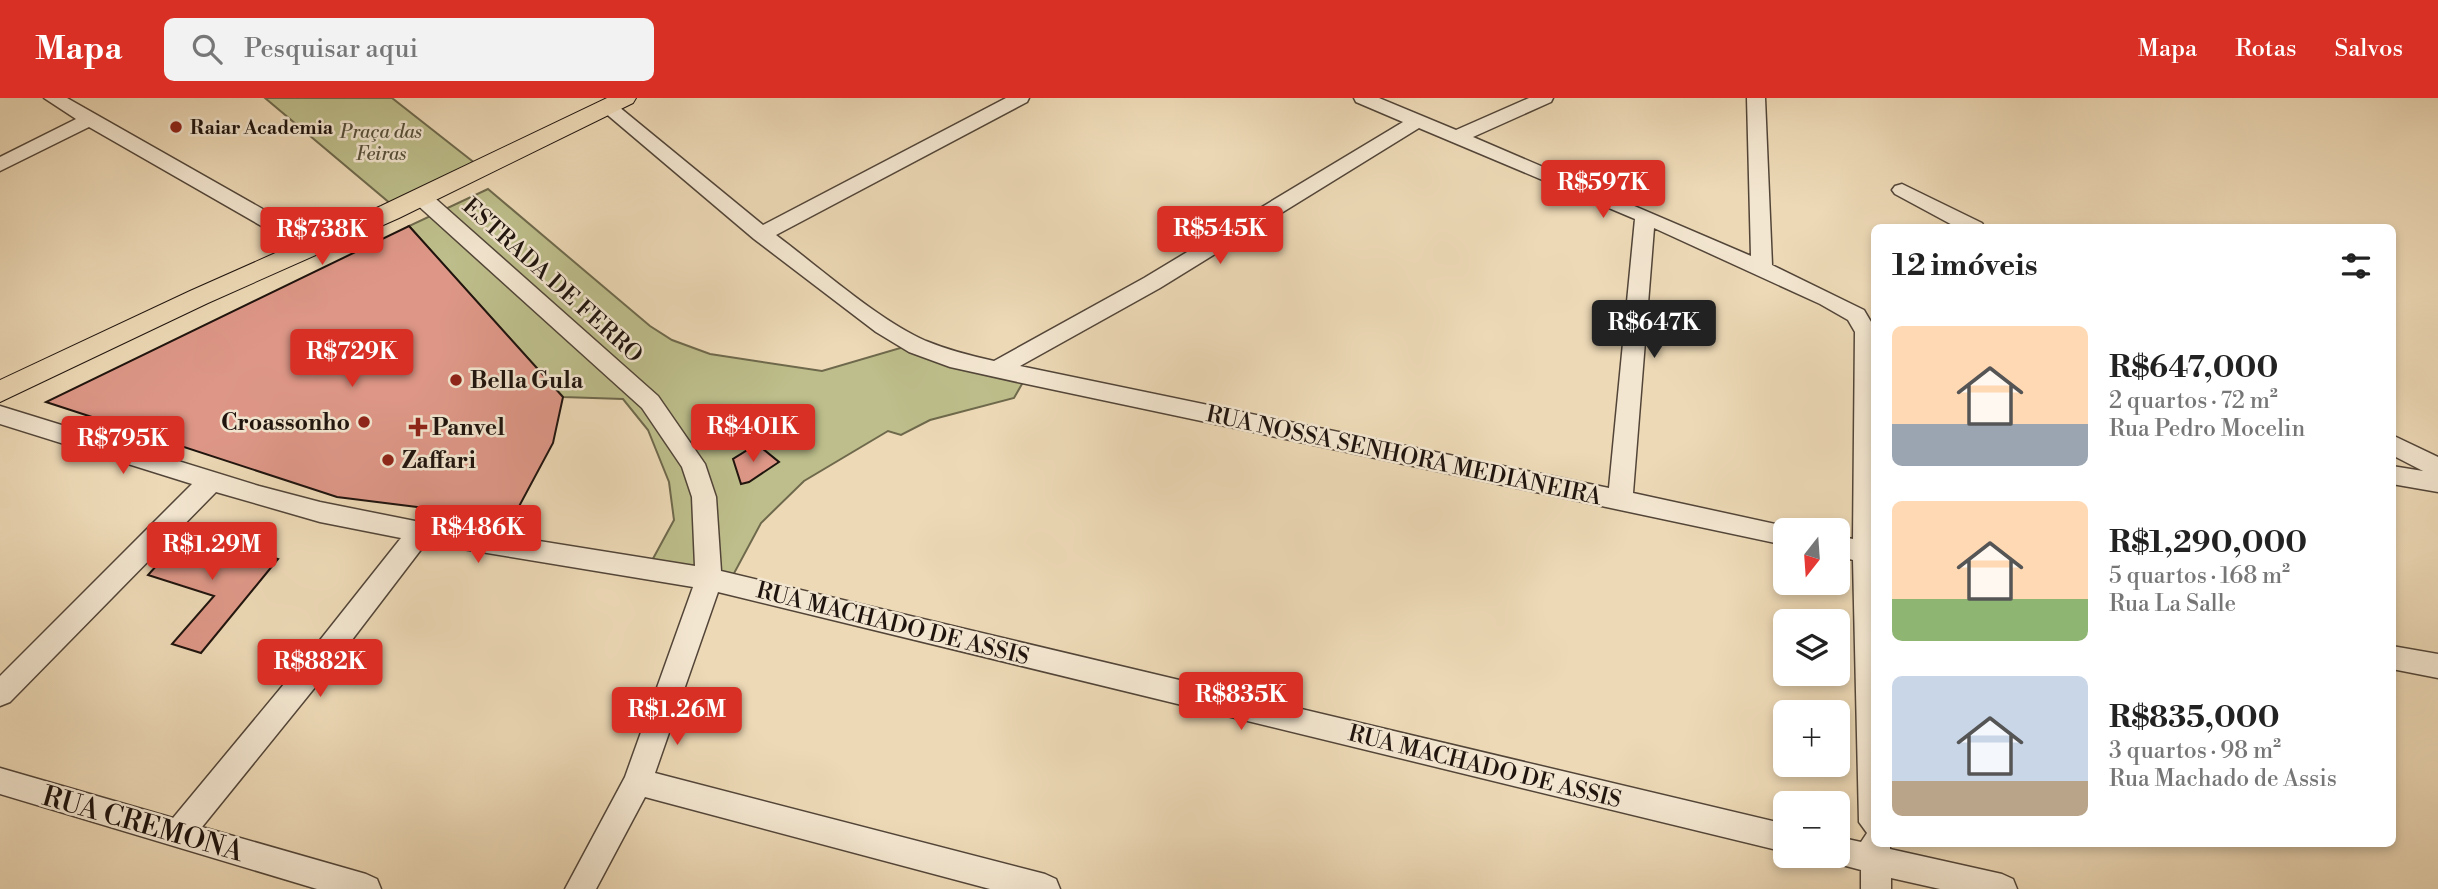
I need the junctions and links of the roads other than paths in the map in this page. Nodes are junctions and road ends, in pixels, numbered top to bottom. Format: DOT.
graph roads {
  1 [pos="53,98"];
  2 [pos="1020,98"];
  3 [pos="1363,98"];
  4 [pos="1418,98"];
  5 [pos="1544,98"];
  6 [pos="1756,98"];
  7 [pos="615,102"];
  8 [pos="1398,111"];
  9 [pos="90,119"];
  10 [pos="1418,121"];
  11 [pos="1457,137"];
  12 [pos="0,165"];
  13 [pos="1902,190"];
  14 [pos="421,197"];
  15 [pos="1646,216"];
  16 [pos="1967,224"];
  17 [pos="761,234"];
  18 [pos="312,246"];
  19 [pos="1762,270"];
  20 [pos="997,369"];
  21 [pos="0,393"];
  22 [pos="0,415"];
  23 [pos="2396,445"];
  24 [pos="2438,468"];
  25 [pos="2396,476"];
  26 [pos="212,480"];
  27 [pos="2438,483"];
  28 [pos="1620,500"];
  29 [pos="420,532"];
  30 [pos="1773,532"];
  31 [pos="1850,549"];
  32 [pos="1870,553"];
  33 [pos="709,579"];
  34 [pos="1871,620"];
  35 [pos="2396,658"];
  36 [pos="2438,666"];
  37 [pos="0,694"];
  38 [pos="0,781"];
  39 [pos="638,782"];
  40 [pos="178,834"];
  41 [pos="1773,835"];
  42 [pos="1850,855"];
  43 [pos="1875,864"];
  44 [pos="366,889"];
  45 [pos="580,889"];
  46 [pos="1045,889"];
  47 [pos="2002,889"];
  1 -- 9 [label="street"];
  2 -- 17 [label="street"];
  3 -- 8 [label="street"];
  4 -- 8 [label="street"];
  5 -- 11 [label="street"];
  6 -- 19 [label="street"];
  7 -- 14 [label="main road"];
  7 -- 17 [label="street, RUA NOSSA SENHORA MEDIANEIRA"];
  8 -- 10 [label="street"];
  9 -- 12 [label="street"];
  9 -- 18 [label="street"];
  10 -- 11 [label="street"];
  10 -- 20 [label="street"];
  11 -- 15 [label="street"];
  13 -- 16 [label="street"];
  14 -- 18 [label="main road"];
  14 -- 33 [label="street, ESTRADA DE FERRO"];
  15 -- 19 [label="street"];
  15 -- 28 [label="street"];
  17 -- 20 [label="street, RUA NOSSA SENHORA MEDIANEIRA"];
  18 -- 21 [label="main road"];
  19 -- 32 [label="street"];
  20 -- 28 [label="street, RUA NOSSA SENHORA MEDIANEIRA"];
  22 -- 26 [label="street, RUA MACHADO DE ASSIS"];
  23 -- 24 [label="street"];
  25 -- 27 [label="street"];
  26 -- 29 [label="street, RUA MACHADO DE ASSIS"];
  26 -- 37 [label="street"];
  28 -- 30 [label="street, RUA NOSSA SENHORA MEDIANEIRA"];
  29 -- 33 [label="street, RUA MACHADO DE ASSIS"];
  29 -- 40 [label="street"];
  31 -- 32 [label="street"];
  32 -- 34 [label="street"];
  33 -- 39 [label="street"];
  33 -- 41 [label="street, RUA MACHADO DE ASSIS"];
  35 -- 36 [label="street"];
  38 -- 40 [label="street, RUA CREMONA"];
  39 -- 45 [label="street"];
  39 -- 46 [label="street"];
  40 -- 44 [label="street, RUA CREMONA"];
  42 -- 43 [label="street"];
  43 -- 47 [label="street"];
}
